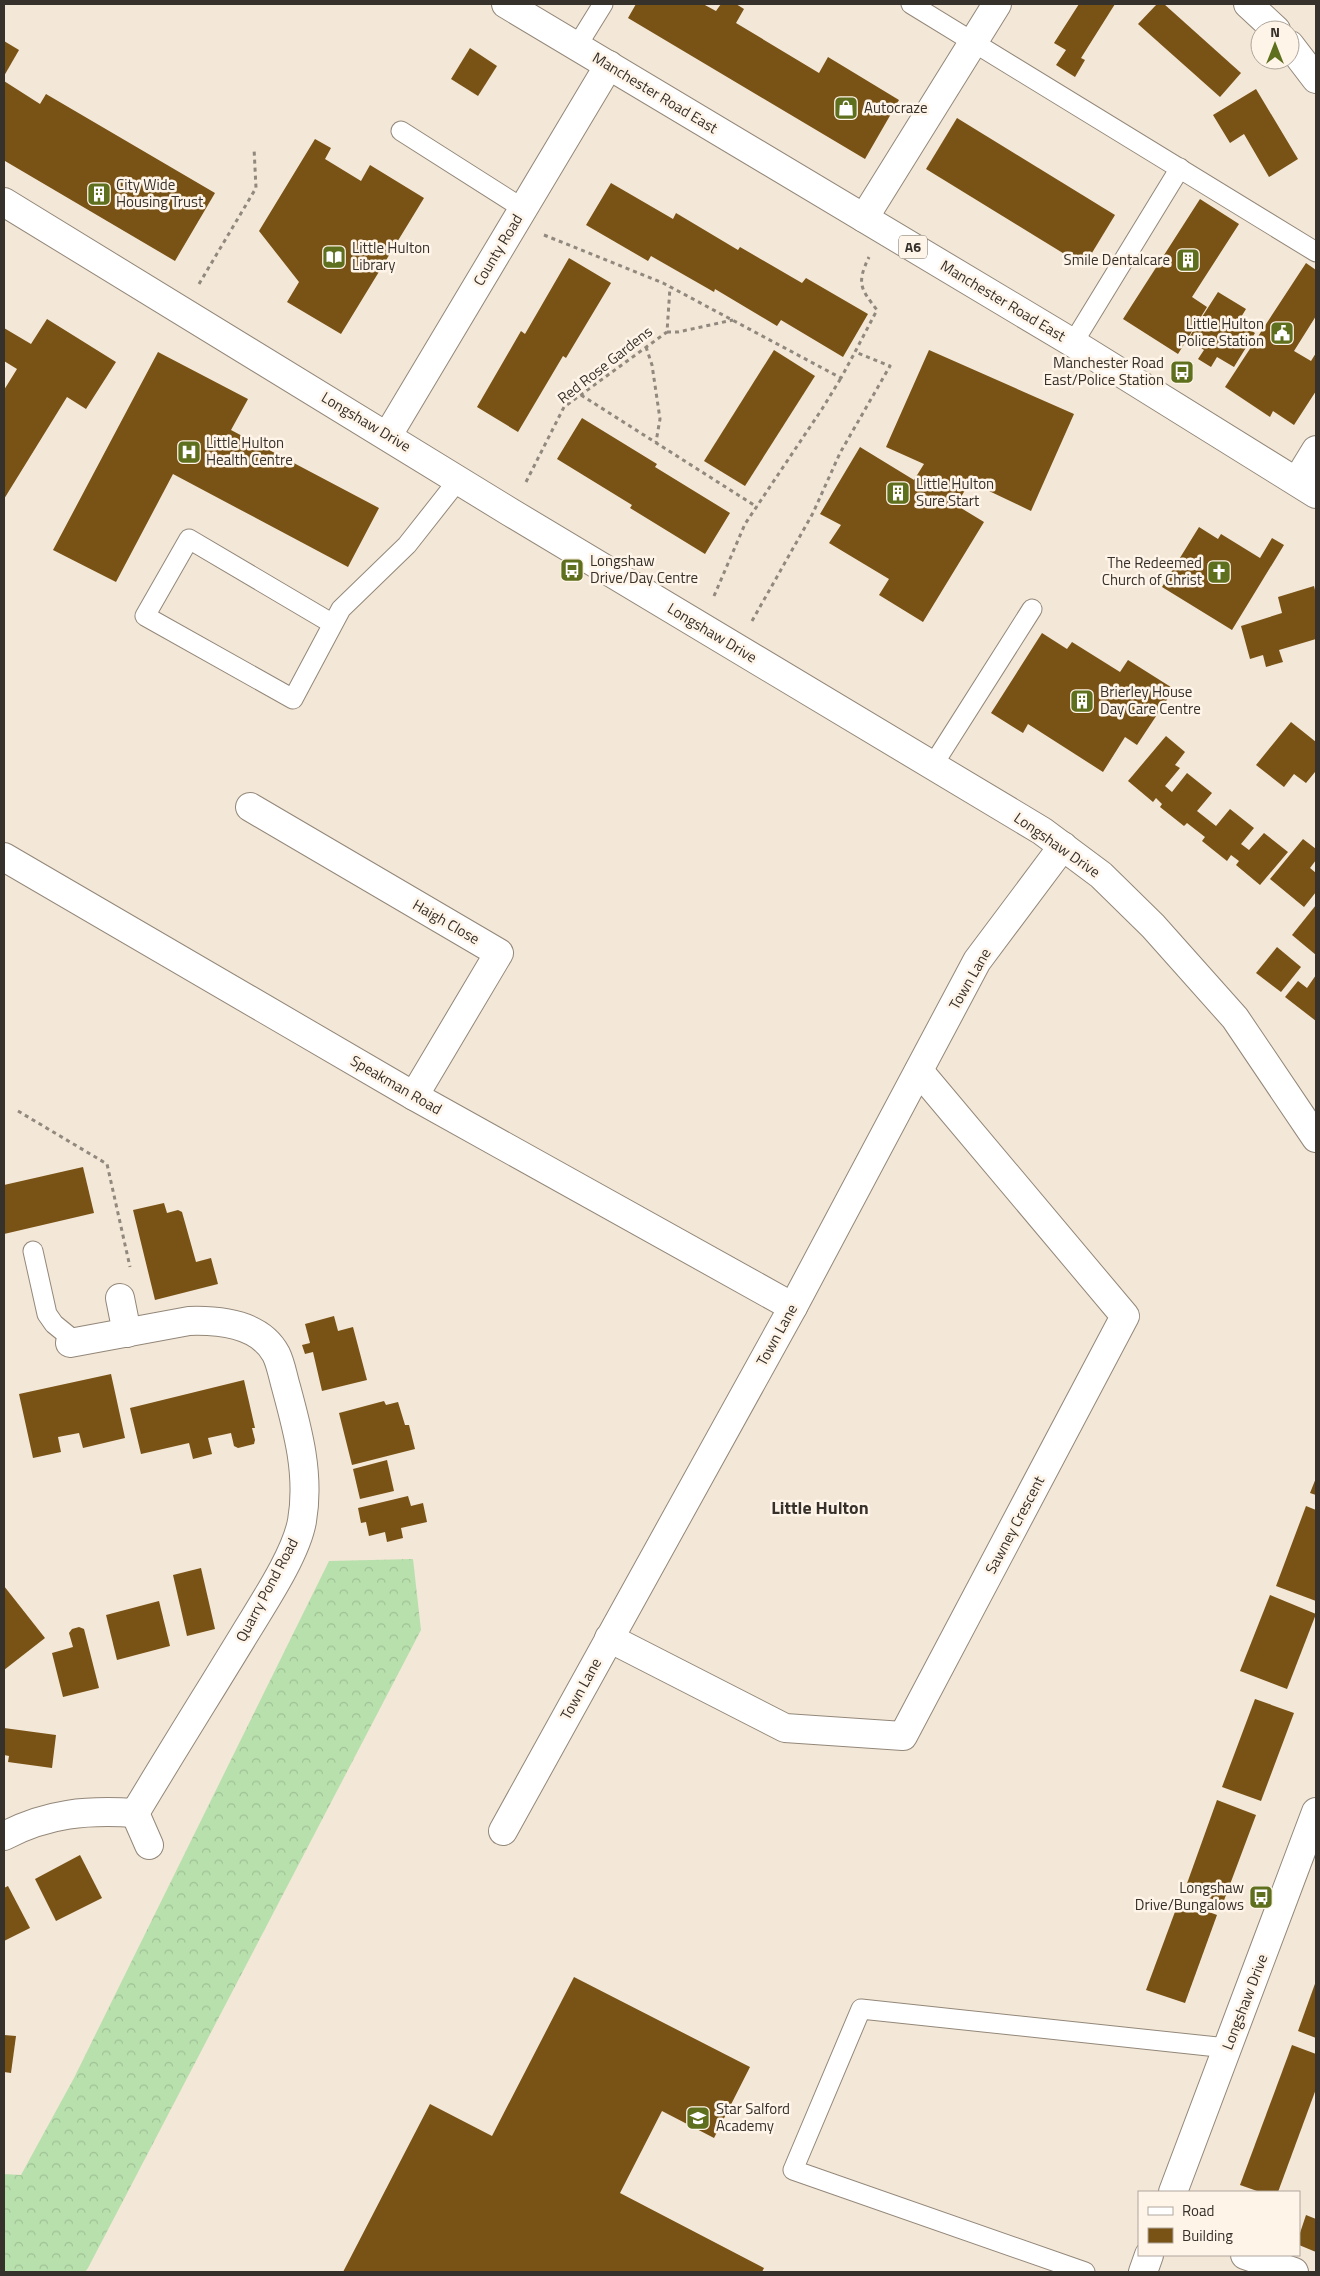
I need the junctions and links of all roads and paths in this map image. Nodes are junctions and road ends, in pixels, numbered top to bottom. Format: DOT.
graph roads {
  1 [pos="506,4"];
  2 [pos="603,4"];
  3 [pos="911,4"];
  4 [pos="997,4"];
  5 [pos="1248,4"];
  6 [pos="1265,20"];
  7 [pos="974,41"];
  8 [pos="577,46"];
  9 [pos="1300,58"];
  10 [pos="609,65"];
  11 [pos="1316,80"];
  12 [pos="401,132"];
  13 [pos="254,148"];
  14 [pos="1180,168"];
  15 [pos="4,202"];
  16 [pos="518,216"];
  17 [pos="873,223"];
  18 [pos="1316,252"];
  19 [pos="670,287"];
  20 [pos="183,311"];
  21 [pos="733,320"];
  22 [pos="667,332"];
  23 [pos="1073,343"];
  24 [pos="646,348"];
  25 [pos="854,352"];
  26 [pos="840,378"];
  27 [pos="581,395"];
  28 [pos="388,435"];
  29 [pos="656,442"];
  30 [pos="1316,450"];
  31 [pos="459,479"];
  32 [pos="1306,488"];
  33 [pos="757,507"];
  34 [pos="510,512"];
  35 [pos="1032,609"];
  36 [pos="337,616"];
  37 [pos="701,626"];
  38 [pos="736,647"];
  39 [pos="933,764"];
  40 [pos="250,807"];
  41 [pos="1063,846"];
  42 [pos="4,857"];
  43 [pos="919,1071"];
  44 [pos="414,1096"];
  45 [pos="18,1111"];
  46 [pos="1316,1138"];
  47 [pos="34,1251"];
  48 [pos="120,1298"];
  49 [pos="793,1307"];
  50 [pos="127,1332"];
  51 [pos="73,1342"];
  52 [pos="608,1638"];
  53 [pos="1316,1812"];
  54 [pos="135,1813"];
  55 [pos="503,1831"];
  56 [pos="4,1836"];
  57 [pos="148,1845"];
  58 [pos="1227,2048"];
  59 [pos="1173,2191"];
  60 [pos="1150,2256"];
  61 [pos="1248,2256"];
  62 [pos="1084,2272"];
  63 [pos="1143,2272"];
  64 [pos="1294,2272"];
  1 -- 8 [label="street, Manchester Road East / A6"];
  2 -- 8 [label="lane"];
  3 -- 7 [label="lane"];
  4 -- 7 [label="street"];
  5 -- 6 [label="street"];
  7 -- 14 [label="lane"];
  7 -- 17 [label="street"];
  8 -- 10 [label="street, Manchester Road East / A6"];
  9 -- 11 [label="street"];
  10 -- 16 [label="street, County Road"];
  10 -- 17 [label="street, Manchester Road East / A6"];
  12 -- 16 [label="lane"];
  13 -- 20 [label="path"];
  14 -- 18 [label="lane"];
  14 -- 23 [label="lane"];
  15 -- 20 [label="street, Longshaw Drive"];
  16 -- 19 [label="path"];
  16 -- 28 [label="street, County Road"];
  17 -- 23 [label="street, Manchester Road East / A6"];
  17 -- 25 [label="path"];
  19 -- 21 [label="path"];
  19 -- 22 [label="path, Red Rose Gardens"];
  20 -- 28 [label="street, Longshaw Drive"];
  21 -- 22 [label="path"];
  21 -- 26 [label="path"];
  22 -- 24 [label="path, Red Rose Gardens"];
  23 -- 32 [label="street, Manchester Road East / A6"];
  24 -- 27 [label="path, Red Rose Gardens"];
  24 -- 29 [label="path"];
  25 -- 26 [label="path"];
  25 -- 38 [label="path"];
  26 -- 33 [label="path"];
  27 -- 29 [label="path"];
  27 -- 34 [label="path, Red Rose Gardens"];
  28 -- 31 [label="street, Longshaw Drive"];
  29 -- 33 [label="path"];
  30 -- 32 [label="street"];
  31 -- 34 [label="street, Longshaw Drive"];
  31 -- 36 [label="lane"];
  33 -- 37 [label="path"];
  34 -- 37 [label="street, Longshaw Drive"];
  35 -- 39 [label="lane"];
  36 -- 36 [label="lane"];
  37 -- 38 [label="street, Longshaw Drive"];
  38 -- 39 [label="street, Longshaw Drive"];
  39 -- 41 [label="street, Longshaw Drive"];
  40 -- 44 [label="street, Haigh Close"];
  41 -- 43 [label="street, Town Lane"];
  41 -- 46 [label="street, Longshaw Drive"];
  42 -- 44 [label="street, Speakman Road"];
  43 -- 49 [label="street, Town Lane"];
  43 -- 52 [label="street, Sawney Crescent"];
  44 -- 49 [label="street, Speakman Road"];
  45 -- 48 [label="path"];
  47 -- 51 [label="lane"];
  48 -- 50 [label="street"];
  49 -- 52 [label="street, Town Lane"];
  50 -- 51 [label="street, Quarry Pond Road"];
  50 -- 54 [label="street, Quarry Pond Road"];
  52 -- 55 [label="street, Town Lane"];
  53 -- 58 [label="street, Longshaw Drive"];
  54 -- 56 [label="street"];
  54 -- 57 [label="street"];
  58 -- 59 [label="street, Longshaw Drive"];
  58 -- 62 [label="lane"];
  60 -- 63 [label="street"];
  61 -- 64 [label="street"];
}
